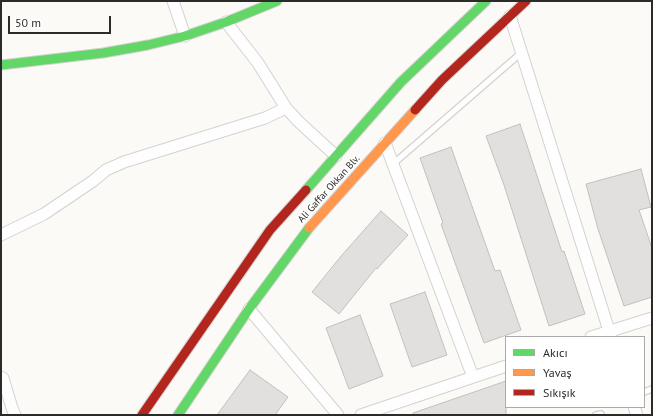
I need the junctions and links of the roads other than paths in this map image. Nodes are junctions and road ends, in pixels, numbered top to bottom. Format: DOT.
graph roads {
  1 [pos="173,1"];
  2 [pos="277,1"];
  3 [pos="486,1"];
  4 [pos="526,1"];
  5 [pos="510,16"];
  6 [pos="226,22"];
  7 [pos="185,36"];
  8 [pos="522,53"];
  9 [pos="1,65"];
  10 [pos="286,108"];
  11 [pos="385,143"];
  12 [pos="336,156"];
  13 [pos="393,164"];
  14 [pos="1,235"];
  15 [pos="249,309"];
  16 [pos="652,318"];
  17 [pos="610,334"];
  18 [pos="597,336"];
  19 [pos="505,366"];
  20 [pos="1,377"];
  21 [pos="473,377"];
  22 [pos="15,415"];
  23 [pos="142,415"];
  24 [pos="178,415"];
  25 [pos="338,415"];
  26 [pos="361,415"];
  1 -- 7 [label="street"];
  2 -- 6 [label="main road"];
  3 -- 12 [label="main road, Ali Gaffar Okkan Blv."];
  4 -- 5 [label="main road, Ali Gaffar Okkan Blv."];
  5 -- 8 [label="street"];
  5 -- 11 [label="main road, Ali Gaffar Okkan Blv."];
  6 -- 7 [label="main road"];
  6 -- 10 [label="street"];
  7 -- 9 [label="main road"];
  8 -- 13 [label="lane"];
  8 -- 17 [label="street"];
  10 -- 12 [label="street"];
  10 -- 14 [label="street"];
  11 -- 13 [label="street"];
  11 -- 15 [label="main road, Ali Gaffar Okkan Blv."];
  12 -- 23 [label="main road, Ali Gaffar Okkan Blv."];
  13 -- 21 [label="street"];
  15 -- 24 [label="main road, Ali Gaffar Okkan Blv."];
  15 -- 25 [label="street"];
  16 -- 17 [label="street"];
  17 -- 18 [label="street"];
  19 -- 21 [label="street"];
  20 -- 22 [label="street"];
  21 -- 26 [label="street"];
}
